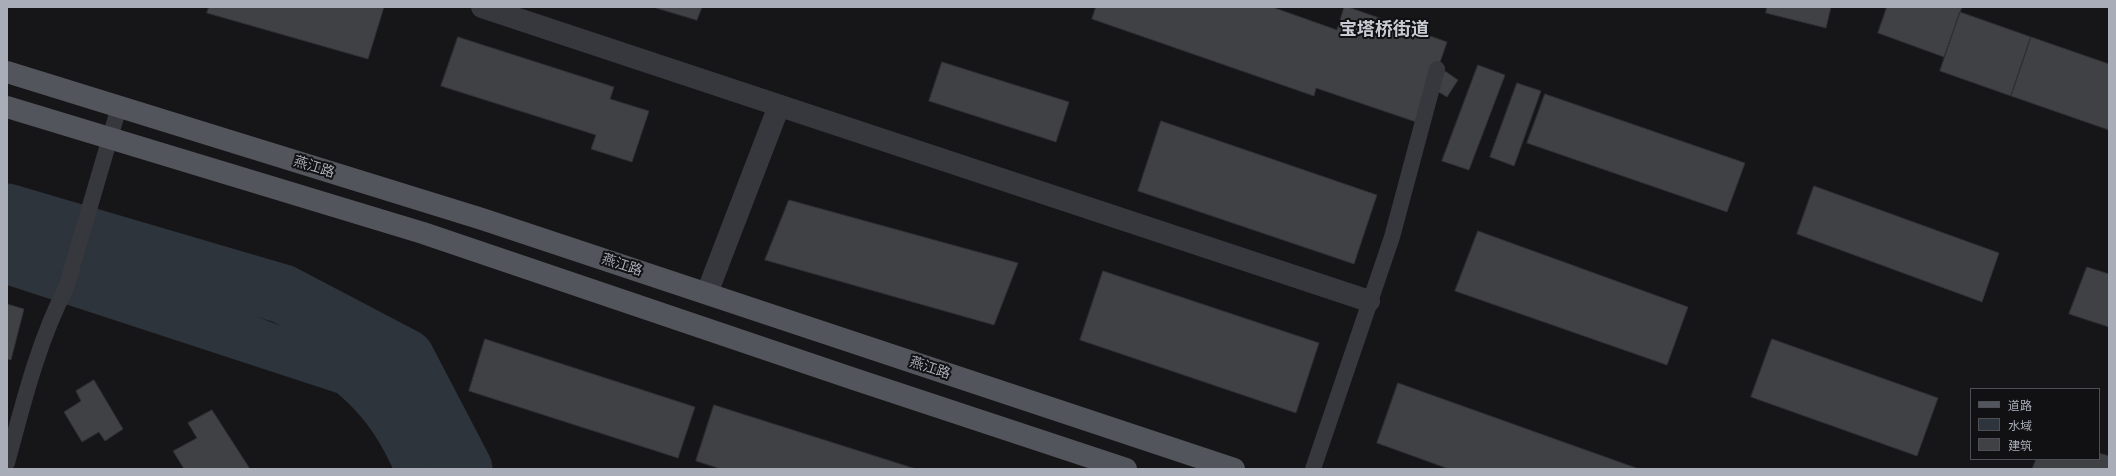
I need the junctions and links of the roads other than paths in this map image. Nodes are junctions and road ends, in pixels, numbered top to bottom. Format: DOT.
graph roads {
  1 [pos="482,7"];
  2 [pos="1437,69"];
  3 [pos="7,72"];
  4 [pos="119,106"];
  5 [pos="779,106"];
  6 [pos="7,107"];
  7 [pos="109,139"];
  8 [pos="707,293"];
  9 [pos="1369,301"];
  10 [pos="7,463"];
  11 [pos="1126,469"];
  12 [pos="1234,469"];
  13 [pos="1313,469"];
  1 -- 5 [label="street"];
  2 -- 9 [label="lane"];
  3 -- 4 [label="main road, 燕江路"];
  4 -- 7 [label="lane"];
  4 -- 8 [label="main road, 燕江路"];
  5 -- 8 [label="street"];
  5 -- 9 [label="street"];
  6 -- 7 [label="main road"];
  7 -- 10 [label="lane"];
  7 -- 11 [label="main road"];
  8 -- 12 [label="main road, 燕江路"];
  9 -- 13 [label="lane"];
}
